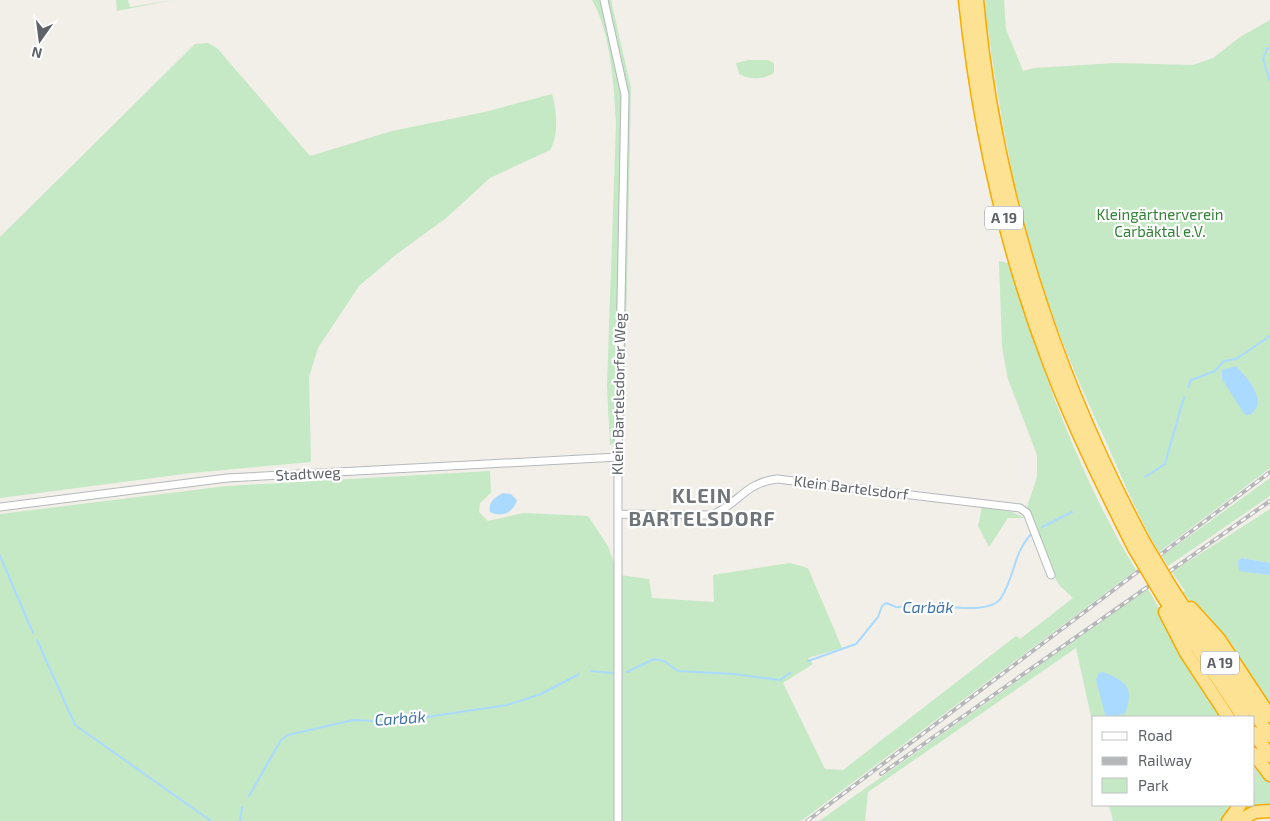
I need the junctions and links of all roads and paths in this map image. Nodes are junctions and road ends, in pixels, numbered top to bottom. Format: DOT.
graph roads {
  1 [pos="604,0"];
  2 [pos="965,0"];
  3 [pos="977,0"];
  4 [pos="618,457"];
  5 [pos="0,507"];
  6 [pos="618,514"];
  7 [pos="1139,545"];
  8 [pos="1051,575"];
  9 [pos="1167,592"];
  10 [pos="1227,716"];
  11 [pos="1242,716"];
  12 [pos="1270,716"];
  13 [pos="1255,734"];
  14 [pos="1270,736"];
  15 [pos="1255,755"];
  16 [pos="1270,756"];
  17 [pos="1270,775"];
  18 [pos="1239,806"];
  19 [pos="1270,810"];
  20 [pos="618,821"];
  21 [pos="1228,821"];
  22 [pos="1238,821"];
  1 -- 4 [label="street, Klein Bartelsdorfer Weg"];
  2 -- 7 [label="highway, A 19"];
  3 -- 7 [label="highway, A 19"];
  4 -- 5 [label="street, Stadtweg"];
  4 -- 6 [label="street, Klein Bartelsdorfer Weg"];
  6 -- 8 [label="street, Klein Bartelsdorf"];
  6 -- 20 [label="street, Klein Bartelsdorfer Weg"];
  7 -- 9 [label="highway, A 19, bridge"];
  9 -- 10 [label="highway"];
  9 -- 11 [label="highway, A 19"];
  9 -- 12 [label="highway"];
  9 -- 14 [label="highway, A 19"];
  13 -- 16 [label="highway"];
  15 -- 17 [label="highway"];
  18 -- 21 [label="highway"];
  19 -- 22 [label="highway"];
}
